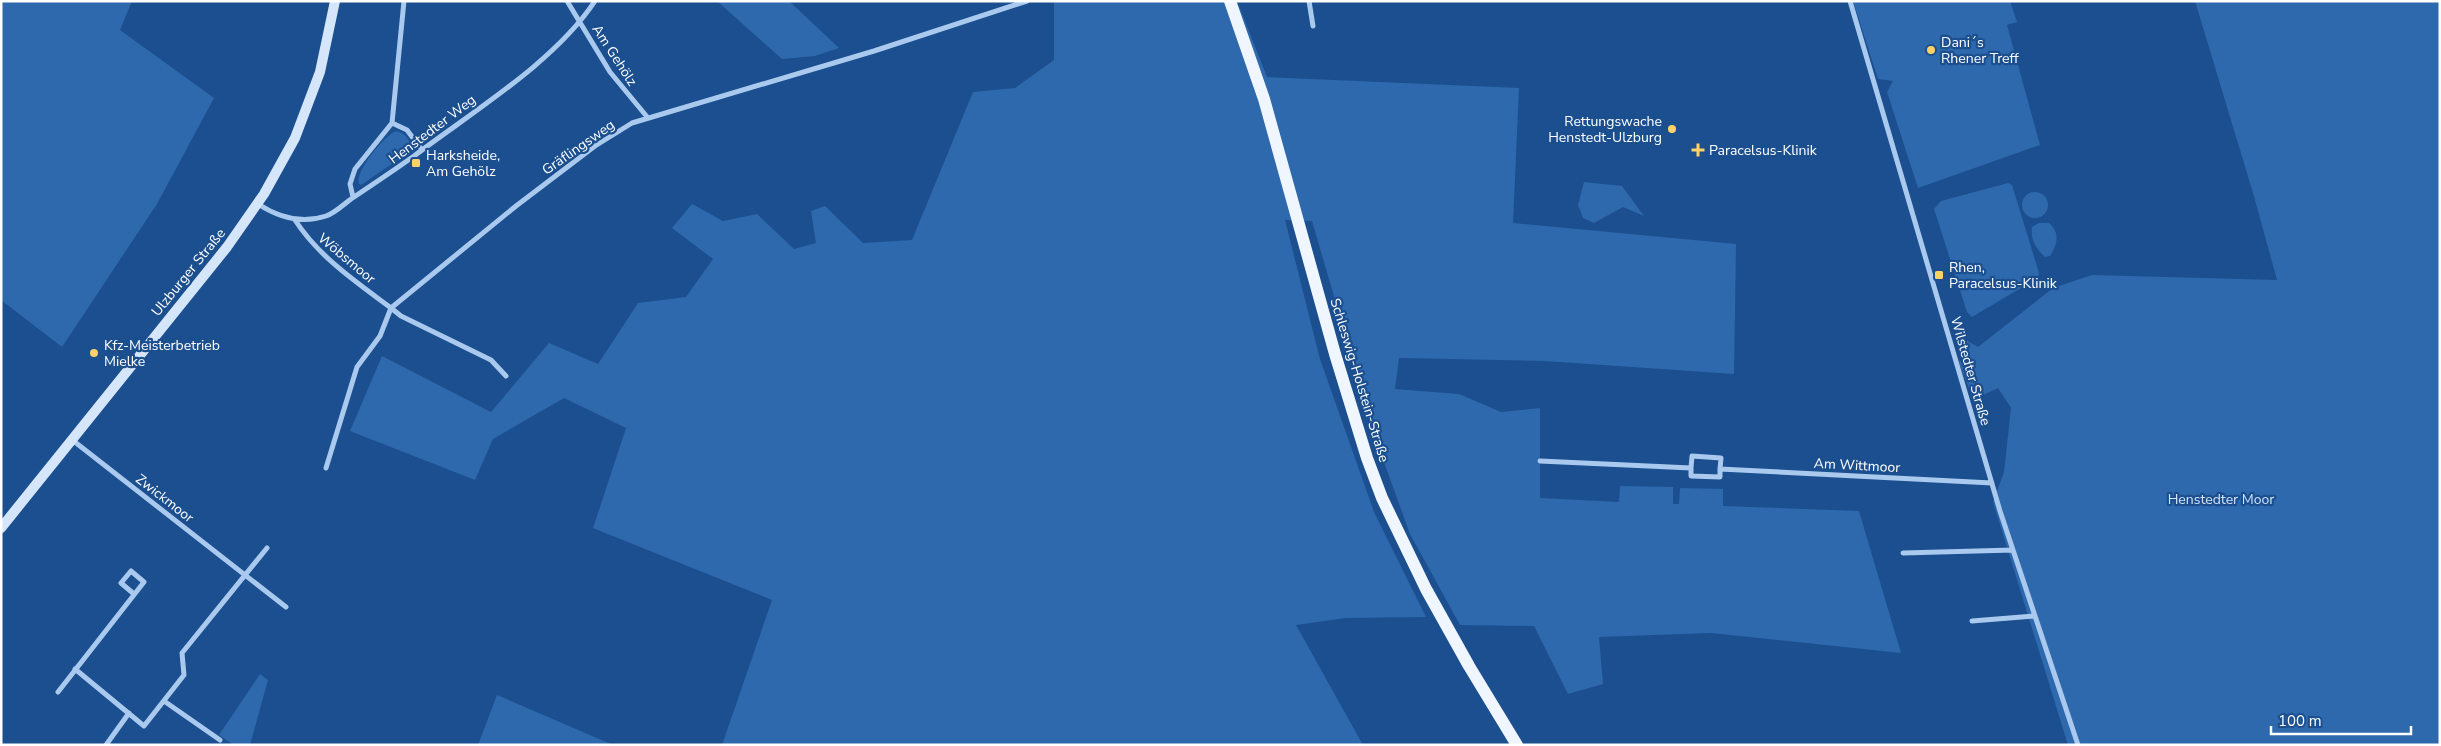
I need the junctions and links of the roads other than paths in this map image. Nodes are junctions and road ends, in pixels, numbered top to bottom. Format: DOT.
graph roads {
  1 [pos="335,1"];
  2 [pos="404,1"];
  3 [pos="567,1"];
  4 [pos="594,1"];
  5 [pos="1027,1"];
  6 [pos="1230,1"];
  7 [pos="1309,1"];
  8 [pos="1850,1"];
  9 [pos="581,22"];
  10 [pos="1313,26"];
  11 [pos="648,118"];
  12 [pos="392,123"];
  13 [pos="422,150"];
  14 [pos="354,197"];
  15 [pos="258,204"];
  16 [pos="295,220"];
  17 [pos="391,308"];
  18 [pos="506,376"];
  19 [pos="71,439"];
  20 [pos="1540,461"];
  21 [pos="326,468"];
  22 [pos="1691,468"];
  23 [pos="1720,469"];
  24 [pos="1992,484"];
  25 [pos="1,528"];
  26 [pos="267,548"];
  27 [pos="2013,550"];
  28 [pos="1903,553"];
  29 [pos="245,575"];
  30 [pos="134,594"];
  31 [pos="286,607"];
  32 [pos="2035,616"];
  33 [pos="1972,621"];
  34 [pos="75,670"];
  35 [pos="58,692"];
  36 [pos="164,701"];
  37 [pos="129,713"];
  38 [pos="220,740"];
  39 [pos="106,745"];
  40 [pos="1517,745"];
  41 [pos="2078,745"];
  1 -- 15 [label="main road, Ulzburger Straße"];
  2 -- 12 [label="street"];
  3 -- 9 [label="street, Am Gehölz"];
  4 -- 9 [label="street, Henstedter Weg"];
  5 -- 11 [label="street, Gräflingsweg"];
  6 -- 40 [label="main road, Schleswig-Holstein-Straße"];
  7 -- 10 [label="street"];
  8 -- 24 [label="street, Wilstedter Straße"];
  9 -- 11 [label="street, Am Gehölz"];
  9 -- 13 [label="street, Henstedter Weg"];
  11 -- 17 [label="street, Gräflingsweg"];
  12 -- 13 [label="street"];
  12 -- 14 [label="street"];
  13 -- 14 [label="street, Henstedter Weg"];
  14 -- 16 [label="street, Henstedter Weg"];
  15 -- 16 [label="street, Henstedter Weg"];
  15 -- 19 [label="main road, Ulzburger Straße"];
  16 -- 17 [label="street, Wöbsmoor"];
  17 -- 18 [label="street"];
  17 -- 21 [label="street"];
  19 -- 25 [label="main road, Ulzburger Straße"];
  19 -- 29 [label="street, Zwickmoor"];
  20 -- 22 [label="street, Am Wittmoor"];
  22 -- 23 [label="street, Am Wittmoor"];
  22 -- 23 [label="street"];
  23 -- 24 [label="street, Am Wittmoor"];
  24 -- 27 [label="street, Wilstedter Straße"];
  26 -- 29 [label="street"];
  27 -- 28 [label="street"];
  27 -- 32 [label="street, Wilstedter Straße"];
  29 -- 31 [label="street, Zwickmoor"];
  29 -- 36 [label="street"];
  30 -- 30 [label="street"];
  30 -- 34 [label="street"];
  32 -- 33 [label="street"];
  32 -- 41 [label="street, Wilstedter Straße"];
  34 -- 35 [label="street"];
  34 -- 37 [label="street"];
  36 -- 37 [label="street"];
  36 -- 38 [label="street"];
  37 -- 39 [label="street"];
}
